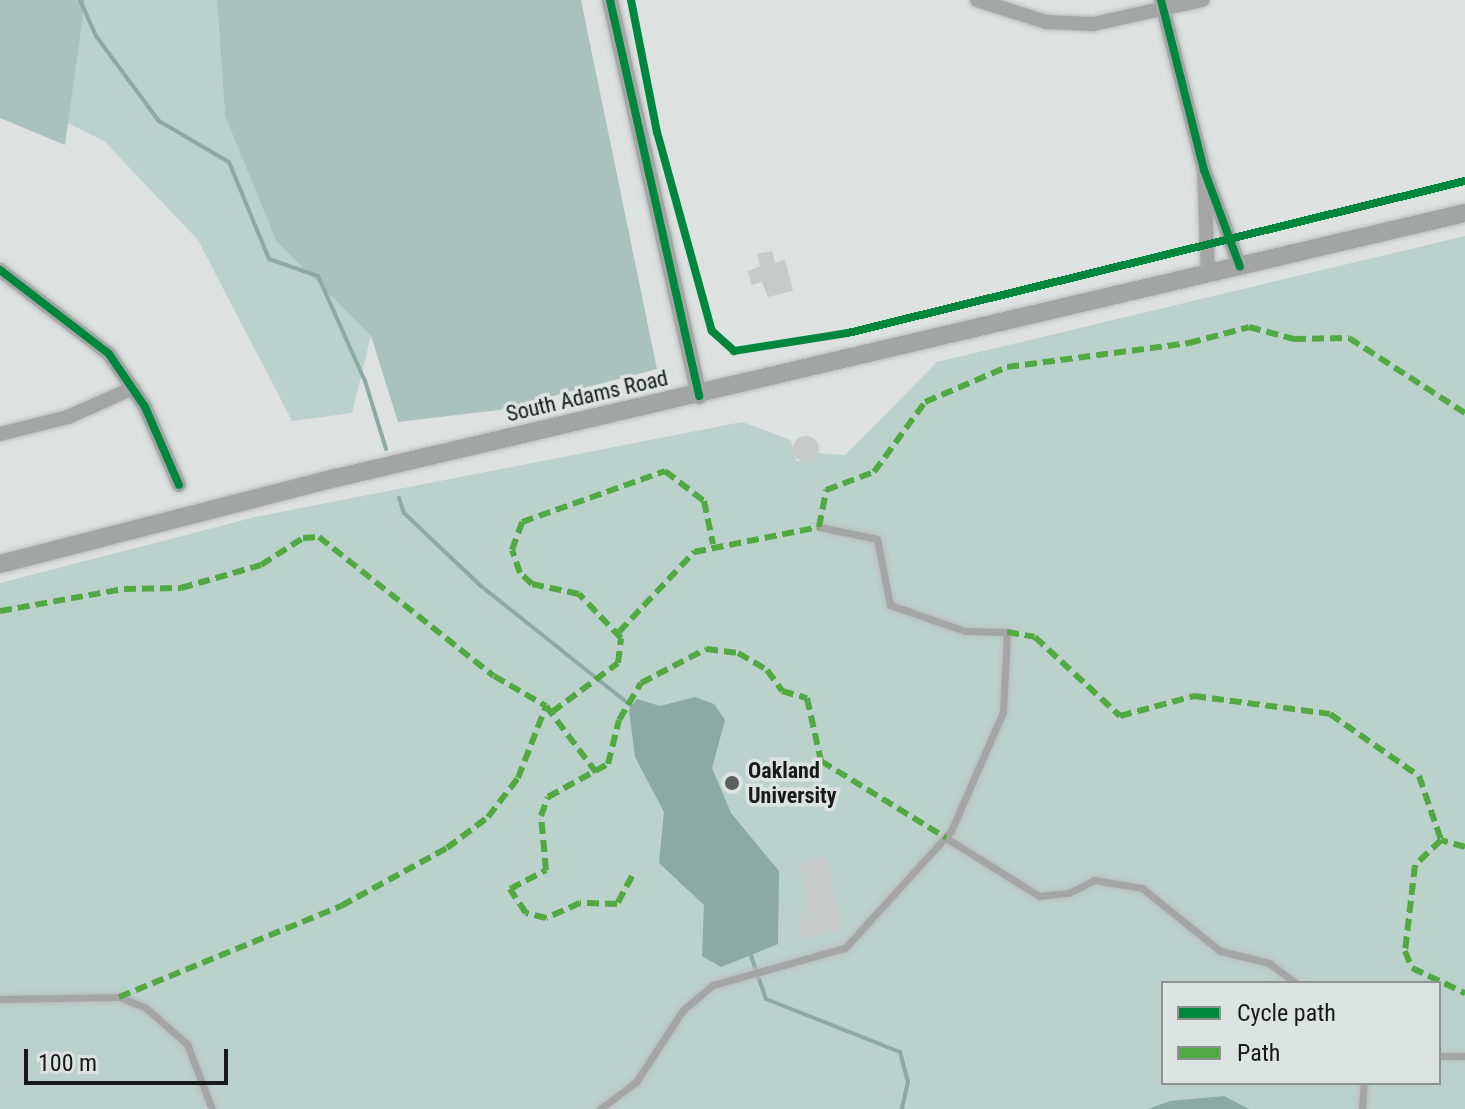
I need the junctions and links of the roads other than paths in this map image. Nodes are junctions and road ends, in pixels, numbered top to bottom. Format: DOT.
graph roads {
  1 [pos="610,0"];
  2 [pos="977,0"];
  3 [pos="1202,0"];
  4 [pos="1162,6"];
  5 [pos="1204,170"];
  6 [pos="1465,213"];
  7 [pos="1240,267"];
  8 [pos="0,270"];
  9 [pos="1208,274"];
  10 [pos="133,388"];
  11 [pos="699,396"];
  12 [pos="0,434"];
  13 [pos="179,485"];
  14 [pos="819,527"];
  15 [pos="0,564"];
  16 [pos="946,838"];
  17 [pos="1293,981"];
  18 [pos="0,999"];
  19 [pos="1441,1056"];
  20 [pos="1465,1056"];
  21 [pos="1364,1085"];
  22 [pos="212,1109"];
  23 [pos="600,1109"];
  24 [pos="1362,1109"];
  1 -- 11 [label="street"];
  2 -- 4 [label="street"];
  3 -- 4 [label="street"];
  4 -- 5 [label="street"];
  5 -- 7 [label="street"];
  5 -- 9 [label="street"];
  6 -- 7 [label="main road, South Adams Road"];
  7 -- 9 [label="main road, South Adams Road"];
  8 -- 10 [label="street"];
  9 -- 11 [label="main road, South Adams Road"];
  10 -- 12 [label="street"];
  10 -- 13 [label="street"];
  11 -- 15 [label="main road, South Adams Road"];
  14 -- 16 [label="lane"];
  16 -- 17 [label="lane"];
  16 -- 23 [label="lane"];
  18 -- 22 [label="lane"];
  19 -- 20 [label="lane"];
  21 -- 24 [label="lane"];
}
